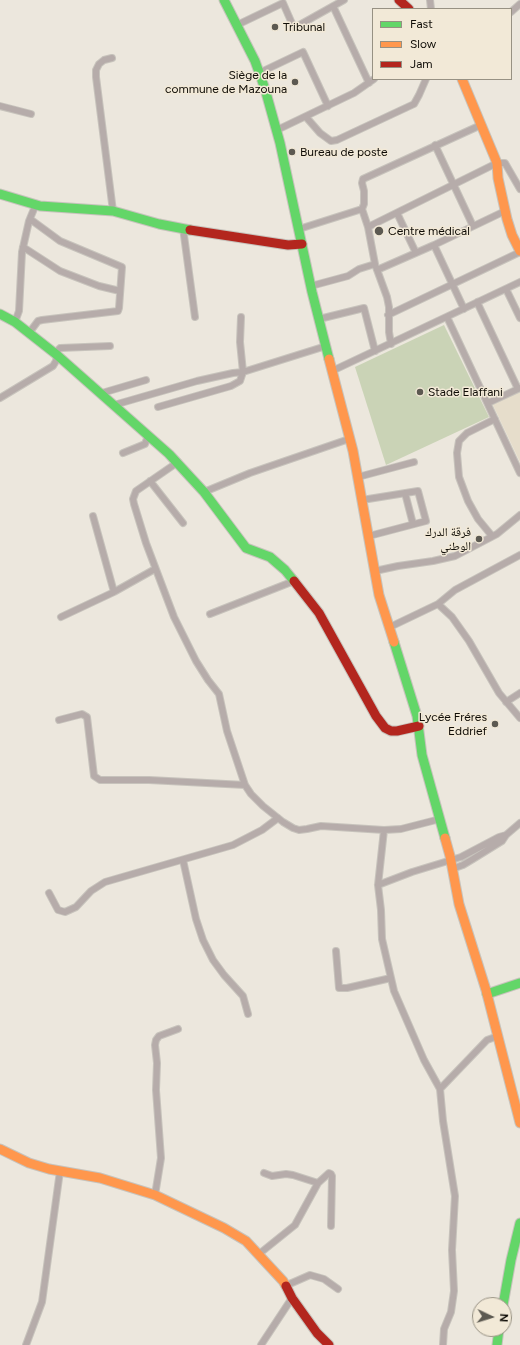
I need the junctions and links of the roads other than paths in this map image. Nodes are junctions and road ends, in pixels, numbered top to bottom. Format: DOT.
graph roads {
  1 [pos="224,0"];
  2 [pos="344,0"];
  3 [pos="399,0"];
  4 [pos="520,4"];
  5 [pos="333,6"];
  6 [pos="407,8"];
  7 [pos="512,11"];
  8 [pos="237,26"];
  9 [pos="112,58"];
  10 [pos="259,73"];
  11 [pos="426,80"];
  12 [pos="462,80"];
  13 [pos="372,81"];
  14 [pos="0,106"];
  15 [pos="328,106"];
  16 [pos="31,114"];
  17 [pos="306,117"];
  18 [pos="481,125"];
  19 [pos="277,130"];
  20 [pos="435,145"];
  21 [pos="497,164"];
  22 [pos="454,185"];
  23 [pos="520,189"];
  24 [pos="0,194"];
  25 [pos="36,204"];
  26 [pos="362,209"];
  27 [pos="113,211"];
  28 [pos="505,211"];
  29 [pos="398,213"];
  30 [pos="30,219"];
  31 [pos="368,226"];
  32 [pos="473,226"];
  33 [pos="183,228"];
  34 [pos="299,229"];
  35 [pos="302,244"];
  36 [pos="434,245"];
  37 [pos="23,247"];
  38 [pos="520,251"];
  39 [pos="416,253"];
  40 [pos="375,264"];
  41 [pos="377,270"];
  42 [pos="520,282"];
  43 [pos="452,284"];
  44 [pos="311,286"];
  45 [pos="506,289"];
  46 [pos="120,291"];
  47 [pos="477,302"];
  48 [pos="464,309"];
  49 [pos="0,314"];
  50 [pos="388,315"];
  51 [pos="195,317"];
  52 [pos="241,317"];
  53 [pos="447,317"];
  54 [pos="520,318"];
  55 [pos="319,319"];
  56 [pos="15,322"];
  57 [pos="29,333"];
  58 [pos="391,344"];
  59 [pos="110,346"];
  60 [pos="326,346"];
  61 [pos="375,351"];
  62 [pos="57,355"];
  63 [pos="332,371"];
  64 [pos="243,372"];
  65 [pos="146,380"];
  66 [pos="519,388"];
  67 [pos="102,393"];
  68 [pos="0,398"];
  69 [pos="488,403"];
  70 [pos="114,404"];
  71 [pos="158,407"];
  72 [pos="495,419"];
  73 [pos="148,436"];
  74 [pos="349,438"];
  75 [pos="123,453"];
  76 [pos="178,462"];
  77 [pos="414,462"];
  78 [pos="520,473"];
  79 [pos="358,477"];
  80 [pos="150,481"];
  81 [pos="204,492"];
  82 [pos="406,493"];
  83 [pos="362,500"];
  84 [pos="520,515"];
  85 [pos="93,516"];
  86 [pos="183,523"];
  87 [pos="413,524"];
  88 [pos="369,536"];
  89 [pos="492,536"];
  90 [pos="520,555"];
  91 [pos="155,569"];
  92 [pos="375,571"];
  93 [pos="294,581"];
  94 [pos="114,592"];
  95 [pos="438,604"];
  96 [pos="210,614"];
  97 [pos="61,617"];
  98 [pos="390,627"];
  99 [pos="520,694"];
  100 [pos="506,702"];
  101 [pos="520,718"];
  102 [pos="60,720"];
  103 [pos="418,726"];
  104 [pos="245,785"];
  105 [pos="278,818"];
  106 [pos="440,819"];
  107 [pos="520,823"];
  108 [pos="384,830"];
  109 [pos="183,860"];
  110 [pos="452,865"];
  111 [pos="378,885"];
  112 [pos="49,893"];
  113 [pos="336,951"];
  114 [pos="391,978"];
  115 [pos="520,983"];
  116 [pos="487,994"];
  117 [pos="248,1014"];
  118 [pos="178,1029"];
  119 [pos="498,1036"];
  120 [pos="440,1089"];
  121 [pos="520,1123"];
  122 [pos="0,1149"];
  123 [pos="60,1171"];
  124 [pos="264,1173"];
  125 [pos="318,1183"];
  126 [pos="155,1195"];
  127 [pos="520,1223"];
  128 [pos="331,1226"];
  129 [pos="259,1254"];
  130 [pos="285,1286"];
  131 [pos="338,1289"];
  132 [pos="504,1297"];
  133 [pos="292,1298"];
  134 [pos="26,1345"];
  135 [pos="261,1345"];
  136 [pos="329,1345"];
  137 [pos="443,1345"];
  1 -- 8 [label="main road"];
  2 -- 5 [label="street"];
  3 -- 6 [label="main road"];
  4 -- 7 [label="street"];
  5 -- 8 [label="street"];
  5 -- 13 [label="street"];
  8 -- 10 [label="main road"];
  9 -- 27 [label="street"];
  10 -- 15 [label="street"];
  10 -- 19 [label="main road"];
  11 -- 17 [label="street"];
  12 -- 18 [label="main road"];
  13 -- 15 [label="street"];
  14 -- 16 [label="street"];
  15 -- 17 [label="street"];
  17 -- 19 [label="street"];
  18 -- 20 [label="street"];
  18 -- 21 [label="main road"];
  19 -- 34 [label="main road"];
  20 -- 22 [label="street"];
  20 -- 26 [label="street"];
  21 -- 22 [label="street"];
  21 -- 23 [label="street"];
  21 -- 28 [label="main road"];
  22 -- 29 [label="street"];
  22 -- 32 [label="street"];
  24 -- 25 [label="main road"];
  25 -- 27 [label="main road"];
  25 -- 30 [label="street"];
  26 -- 31 [label="street"];
  26 -- 34 [label="street"];
  27 -- 33 [label="main road"];
  28 -- 32 [label="street"];
  28 -- 38 [label="main road"];
  29 -- 31 [label="street"];
  29 -- 39 [label="street"];
  30 -- 37 [label="street"];
  30 -- 46 [label="street"];
  31 -- 40 [label="street"];
  32 -- 36 [label="street"];
  33 -- 35 [label="main road"];
  33 -- 51 [label="street"];
  34 -- 35 [label="main road"];
  35 -- 44 [label="main road"];
  36 -- 39 [label="street"];
  36 -- 43 [label="street"];
  37 -- 46 [label="street"];
  37 -- 56 [label="street"];
  38 -- 43 [label="street"];
  39 -- 41 [label="street"];
  40 -- 41 [label="street"];
  40 -- 44 [label="street"];
  41 -- 50 [label="street"];
  42 -- 45 [label="street"];
  43 -- 48 [label="street"];
  43 -- 50 [label="street"];
  44 -- 55 [label="main road"];
  45 -- 47 [label="street"];
  45 -- 54 [label="street"];
  46 -- 57 [label="street"];
  47 -- 48 [label="street"];
  47 -- 66 [label="street"];
  48 -- 53 [label="street"];
  49 -- 56 [label="main road"];
  50 -- 58 [label="street"];
  52 -- 64 [label="street"];
  53 -- 58 [label="street"];
  53 -- 69 [label="street"];
  55 -- 60 [label="main road"];
  55 -- 61 [label="street"];
  56 -- 57 [label="main road"];
  57 -- 62 [label="main road"];
  58 -- 61 [label="street"];
  59 -- 62 [label="street"];
  60 -- 63 [label="main road"];
  60 -- 64 [label="street"];
  61 -- 63 [label="street"];
  62 -- 67 [label="main road"];
  62 -- 68 [label="street"];
  63 -- 74 [label="main road"];
  64 -- 70 [label="street"];
  64 -- 71 [label="street"];
  65 -- 67 [label="street"];
  66 -- 69 [label="street"];
  67 -- 70 [label="main road"];
  69 -- 72 [label="street"];
  70 -- 73 [label="main road"];
  72 -- 78 [label="street"];
  72 -- 89 [label="street"];
  73 -- 75 [label="street"];
  73 -- 76 [label="main road"];
  74 -- 79 [label="main road"];
  74 -- 81 [label="street"];
  76 -- 80 [label="street"];
  76 -- 81 [label="main road"];
  77 -- 79 [label="street"];
  79 -- 83 [label="main road"];
  80 -- 86 [label="street"];
  80 -- 91 [label="street"];
  81 -- 93 [label="main road"];
  82 -- 83 [label="street"];
  82 -- 87 [label="street"];
  82 -- 87 [label="street"];
  83 -- 88 [label="main road"];
  84 -- 89 [label="street"];
  85 -- 94 [label="street"];
  87 -- 88 [label="street"];
  88 -- 92 [label="main road"];
  89 -- 92 [label="street"];
  90 -- 95 [label="street"];
  91 -- 94 [label="street"];
  91 -- 104 [label="street"];
  92 -- 98 [label="main road"];
  93 -- 96 [label="street"];
  93 -- 103 [label="main road"];
  94 -- 97 [label="street"];
  95 -- 98 [label="street"];
  95 -- 100 [label="street"];
  98 -- 103 [label="main road"];
  99 -- 100 [label="street"];
  100 -- 101 [label="street"];
  102 -- 104 [label="street"];
  103 -- 106 [label="main road"];
  104 -- 105 [label="street"];
  105 -- 108 [label="street"];
  105 -- 109 [label="street"];
  106 -- 108 [label="street"];
  106 -- 110 [label="main road"];
  107 -- 110 [label="street"];
  108 -- 111 [label="street"];
  109 -- 112 [label="street"];
  109 -- 117 [label="street"];
  110 -- 111 [label="street"];
  110 -- 116 [label="main road"];
  111 -- 114 [label="street"];
  113 -- 114 [label="street"];
  114 -- 120 [label="street"];
  115 -- 116 [label="main road"];
  116 -- 119 [label="main road"];
  118 -- 126 [label="street"];
  119 -- 120 [label="street"];
  119 -- 121 [label="main road"];
  120 -- 137 [label="street"];
  122 -- 123 [label="main road"];
  123 -- 126 [label="main road"];
  123 -- 134 [label="street"];
  124 -- 125 [label="street"];
  125 -- 128 [label="street"];
  125 -- 129 [label="street"];
  126 -- 129 [label="main road"];
  127 -- 132 [label="main road"];
  129 -- 130 [label="main road"];
  130 -- 131 [label="street"];
  130 -- 133 [label="main road"];
  133 -- 135 [label="street"];
  133 -- 136 [label="main road"];
}
